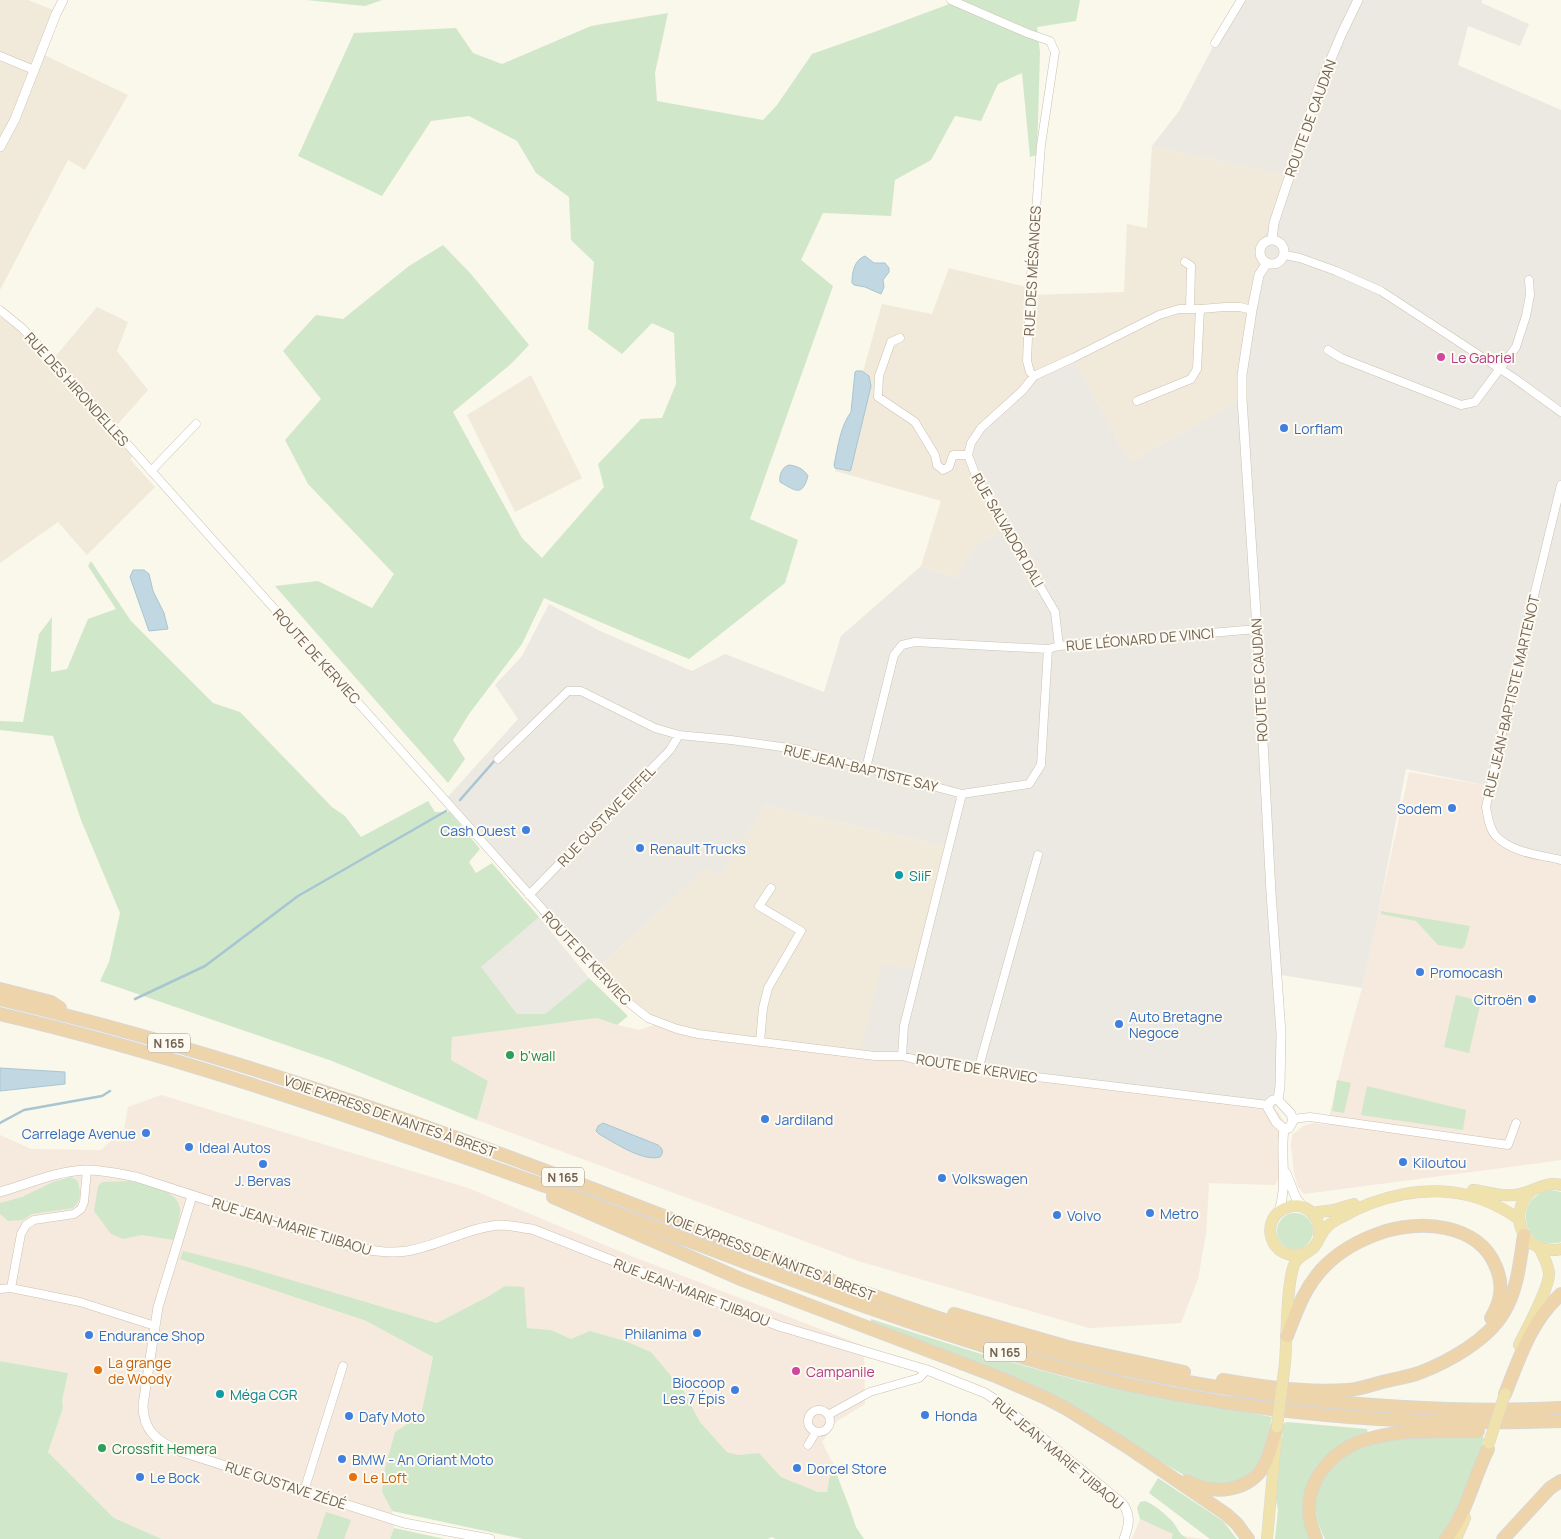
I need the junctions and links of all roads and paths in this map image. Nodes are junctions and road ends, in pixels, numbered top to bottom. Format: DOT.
graph roads {
  1 [pos="63,0"];
  2 [pos="951,0"];
  3 [pos="1241,0"];
  4 [pos="1358,0"];
  5 [pos="1215,43"];
  6 [pos="0,56"];
  7 [pos="34,70"];
  8 [pos="0,147"];
  9 [pos="1272,240"];
  10 [pos="1285,255"];
  11 [pos="1185,262"];
  12 [pos="1267,263"];
  13 [pos="1529,280"];
  14 [pos="0,310"];
  15 [pos="1190,310"];
  16 [pos="1200,310"];
  17 [pos="1252,310"];
  18 [pos="900,338"];
  19 [pos="1328,350"];
  20 [pos="1500,369"];
  21 [pos="1034,376"];
  22 [pos="1137,402"];
  23 [pos="1561,412"];
  24 [pos="196,424"];
  25 [pos="968,455"];
  26 [pos="151,471"];
  27 [pos="1561,485"];
  28 [pos="1257,629"];
  29 [pos="1059,646"];
  30 [pos="1048,649"];
  31 [pos="679,734"];
  32 [pos="498,759"];
  33 [pos="866,768"];
  34 [pos="962,794"];
  35 [pos="1038,855"];
  36 [pos="1561,860"];
  37 [pos="771,888"];
  38 [pos="529,895"];
  39 [pos="0,989"];
  40 [pos="0,999"];
  41 [pos="0,1014"];
  42 [pos="73,1016"];
  43 [pos="760,1042"];
  44 [pos="902,1056"];
  45 [pos="978,1070"];
  46 [pos="1280,1102"];
  47 [pos="1269,1109"];
  48 [pos="1292,1117"];
  49 [pos="1516,1123"];
  50 [pos="1282,1127"];
  51 [pos="476,1161"];
  52 [pos="1284,1168"];
  53 [pos="87,1170"];
  54 [pos="1561,1185"];
  55 [pos="1532,1190"];
  56 [pos="0,1192"];
  57 [pos="192,1196"];
  58 [pos="1308,1210"];
  59 [pos="1280,1211"];
  60 [pos="1519,1219"];
  61 [pos="1524,1235"];
  62 [pos="1319,1236"];
  63 [pos="1539,1247"];
  64 [pos="1561,1249"];
  65 [pos="1305,1253"];
  66 [pos="11,1288"];
  67 [pos="0,1289"];
  68 [pos="857,1290"];
  69 [pos="1561,1294"];
  70 [pos="156,1326"];
  71 [pos="1287,1336"];
  72 [pos="343,1366"];
  73 [pos="927,1370"];
  74 [pos="1351,1390"];
  75 [pos="1504,1394"];
  76 [pos="1561,1408"];
  77 [pos="828,1415"];
  78 [pos="1561,1421"];
  79 [pos="1532,1422"];
  80 [pos="1277,1426"];
  81 [pos="816,1432"];
  82 [pos="808,1445"];
  83 [pos="1126,1446"];
  84 [pos="1488,1446"];
  85 [pos="1561,1481"];
  86 [pos="304,1491"];
  87 [pos="490,1539"];
  88 [pos="1124,1539"];
  89 [pos="1248,1539"];
  90 [pos="1267,1539"];
  91 [pos="1316,1539"];
  92 [pos="1446,1539"];
  93 [pos="1456,1539"];
  94 [pos="1504,1539"];
  1 -- 7 [label="street"];
  2 -- 21 [label="street, RUE DES MÉSANGES"];
  3 -- 5 [label="street"];
  4 -- 9 [label="street, ROUTE DE CAUDAN"];
  6 -- 7 [label="street"];
  7 -- 8 [label="street"];
  9 -- 10 [label="street"];
  9 -- 12 [label="street, ROUTE DE CAUDAN"];
  10 -- 12 [label="street"];
  10 -- 20 [label="street"];
  11 -- 15 [label="street"];
  12 -- 17 [label="street, ROUTE DE CAUDAN"];
  13 -- 20 [label="street"];
  14 -- 26 [label="street, RUE DES HIRONDELLES"];
  15 -- 16 [label="street"];
  15 -- 21 [label="street"];
  16 -- 17 [label="street"];
  16 -- 22 [label="street"];
  17 -- 28 [label="street, ROUTE DE CAUDAN"];
  18 -- 25 [label="street"];
  19 -- 20 [label="street"];
  20 -- 23 [label="street"];
  21 -- 25 [label="street, RUE SALVADOR DALI"];
  24 -- 26 [label="street"];
  25 -- 29 [label="street, RUE SALVADOR DALI"];
  26 -- 38 [label="street, ROUTE DE KERVIEC"];
  27 -- 36 [label="street, RUE JEAN-BAPTISTE MARTENOT"];
  28 -- 29 [label="street, RUE LÉONARD DE VINCI"];
  28 -- 46 [label="street, ROUTE DE CAUDAN"];
  29 -- 30 [label="street, RUE LÉONARD DE VINCI"];
  30 -- 33 [label="street"];
  30 -- 34 [label="street, RUE LÉONARD DE VINCI"];
  31 -- 32 [label="street, RUE JEAN-BAPTISTE SAY"];
  31 -- 33 [label="street, RUE JEAN-BAPTISTE SAY"];
  31 -- 38 [label="street, RUE GUSTAVE EIFFEL"];
  33 -- 34 [label="street, RUE JEAN-BAPTISTE SAY"];
  34 -- 44 [label="street"];
  35 -- 45 [label="street"];
  37 -- 43 [label="street"];
  38 -- 43 [label="street, ROUTE DE KERVIEC"];
  39 -- 42 [label="highway"];
  40 -- 42 [label="highway, VOIE EXPRESS DE NANTES À BREST / N 165"];
  41 -- 51 [label="highway, VOIE EXPRESS DE NANTES À BREST / N 165"];
  42 -- 68 [label="highway, VOIE EXPRESS DE NANTES À BREST / N 165"];
  43 -- 44 [label="street, ROUTE DE KERVIEC"];
  44 -- 45 [label="street, ROUTE DE KERVIEC"];
  45 -- 47 [label="street, ROUTE DE KERVIEC"];
  46 -- 47 [label="street"];
  46 -- 47 [label="street"];
  46 -- 48 [label="street"];
  47 -- 50 [label="street"];
  48 -- 49 [label="street"];
  48 -- 50 [label="street"];
  48 -- 50 [label="street"];
  50 -- 52 [label="street"];
  51 -- 79 [label="highway, VOIE EXPRESS DE NANTES À BREST / N 165"];
  51 -- 83 [label="highway"];
  52 -- 58 [label="street"];
  52 -- 59 [label="street"];
  53 -- 56 [label="street, RUE JEAN-MARIE TJIBAOU"];
  53 -- 57 [label="street, RUE JEAN-MARIE TJIBAOU"];
  53 -- 66 [label="street"];
  54 -- 55 [label="main road"];
  55 -- 58 [label="main road"];
  55 -- 60 [label="main road"];
  57 -- 70 [label="street, RUE GUSTAVE ZÉDÉ"];
  57 -- 73 [label="street, RUE JEAN-MARIE TJIBAOU"];
  58 -- 59 [label="main road"];
  58 -- 62 [label="main road"];
  59 -- 65 [label="main road"];
  60 -- 61 [label="main road"];
  60 -- 62 [label="main road"];
  61 -- 63 [label="main road"];
  61 -- 74 [label="highway"];
  62 -- 65 [label="main road"];
  63 -- 64 [label="main road"];
  63 -- 75 [label="main road"];
  65 -- 71 [label="main road"];
  66 -- 67 [label="street"];
  66 -- 70 [label="street"];
  68 -- 74 [label="highway, N 165"];
  68 -- 76 [label="highway, VOIE EXPRESS DE NANTES À BREST / N 165"];
  69 -- 75 [label="highway"];
  70 -- 86 [label="street, RUE GUSTAVE ZÉDÉ"];
  71 -- 74 [label="highway"];
  71 -- 80 [label="main road, bridge"];
  72 -- 86 [label="street"];
  73 -- 77 [label="street"];
  73 -- 88 [label="street, RUE JEAN-MARIE TJIBAOU"];
  75 -- 84 [label="main road, bridge"];
  77 -- 81 [label="street"];
  77 -- 81 [label="street"];
  78 -- 79 [label="highway, VOIE EXPRESS DE NANTES À BREST / N 165"];
  79 -- 91 [label="highway"];
  80 -- 83 [label="highway"];
  80 -- 90 [label="main road"];
  81 -- 82 [label="street"];
  83 -- 89 [label="highway"];
  84 -- 92 [label="highway"];
  84 -- 93 [label="main road"];
  85 -- 94 [label="highway"];
  86 -- 87 [label="street, RUE GUSTAVE ZÉDÉ"];
}
